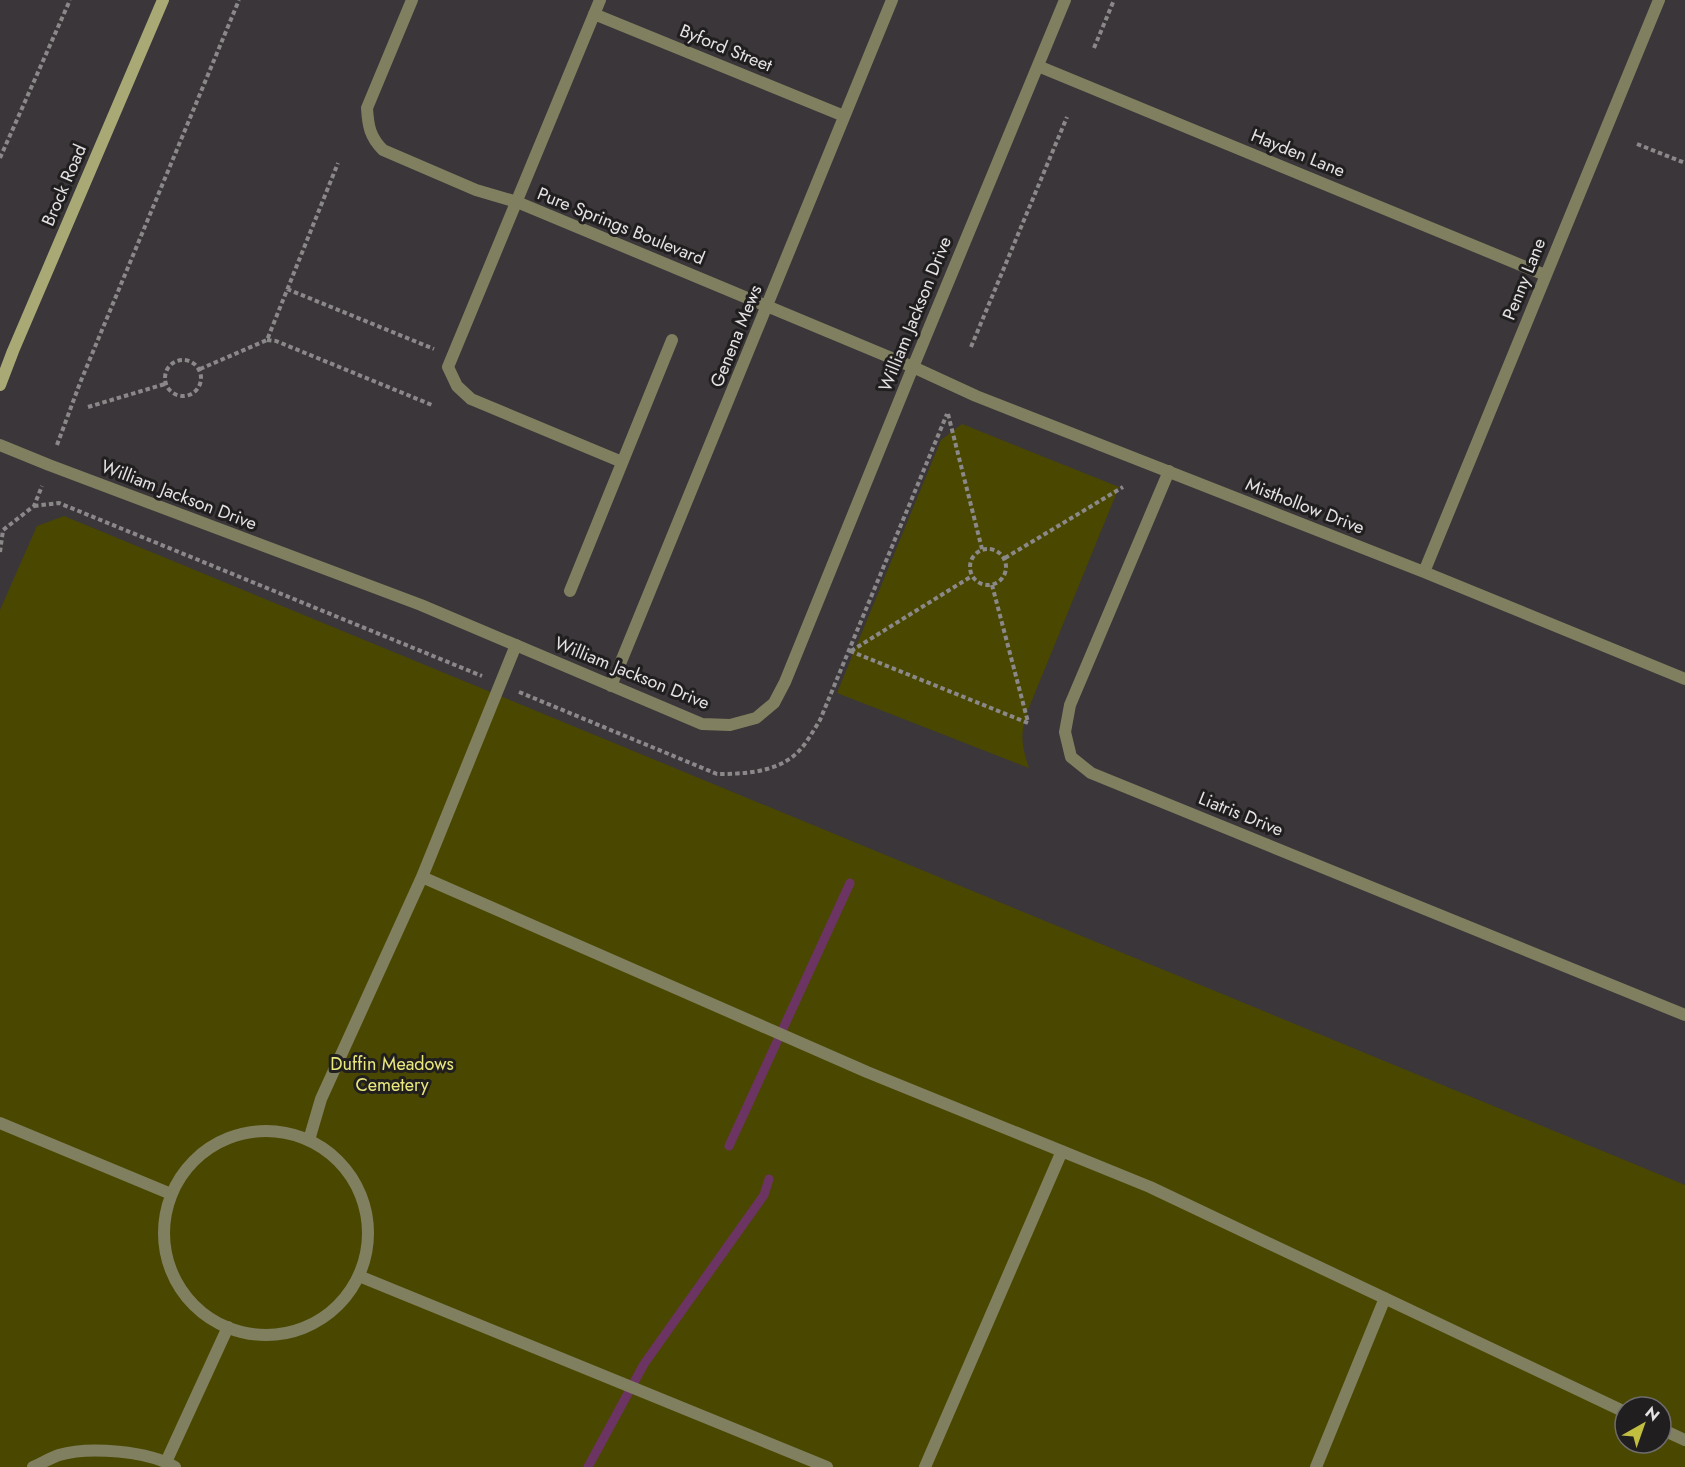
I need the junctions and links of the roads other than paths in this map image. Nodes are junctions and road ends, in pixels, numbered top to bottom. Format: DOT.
graph roads {
  1 [pos="163,0"];
  2 [pos="412,0"];
  3 [pos="600,0"];
  4 [pos="892,0"];
  5 [pos="1065,0"];
  6 [pos="1659,0"];
  7 [pos="594,14"];
  8 [pos="1038,66"];
  9 [pos="844,116"];
  10 [pos="517,202"];
  11 [pos="1545,275"];
  12 [pos="768,306"];
  13 [pos="672,340"];
  14 [pos="913,366"];
  15 [pos="0,385"];
  16 [pos="0,445"];
  17 [pos="622,462"];
  18 [pos="1169,471"];
  19 [pos="1424,572"];
  20 [pos="570,591"];
  21 [pos="516,645"];
  22 [pos="1685,679"];
  23 [pos="611,686"];
  24 [pos="422,877"];
  25 [pos="1685,1015"];
  26 [pos="0,1123"];
  27 [pos="309,1140"];
  28 [pos="1062,1151"];
  29 [pos="171,1194"];
  30 [pos="359,1276"];
  31 [pos="1385,1298"];
  32 [pos="228,1328"];
  33 [pos="1613,1406"];
  34 [pos="171,1464"];
  35 [pos="33,1467"];
  36 [pos="827,1467"];
  37 [pos="925,1467"];
  38 [pos="1316,1467"];
  1 -- 15 [label="main road, Brock Road"];
  2 -- 10 [label="street"];
  3 -- 7 [label="street, Pure Springs Boulevard"];
  4 -- 9 [label="street, Genena Mews"];
  5 -- 8 [label="street, William Jackson Drive"];
  6 -- 11 [label="street, Penny Lane"];
  7 -- 9 [label="street, Byford Street"];
  7 -- 10 [label="street, Pure Springs Boulevard"];
  8 -- 11 [label="street, Hayden Lane"];
  8 -- 14 [label="street, William Jackson Drive"];
  9 -- 12 [label="street, Genena Mews"];
  10 -- 12 [label="street, Pure Springs Boulevard"];
  10 -- 17 [label="street"];
  11 -- 19 [label="street, Penny Lane"];
  12 -- 14 [label="street, Pure Springs Boulevard"];
  12 -- 23 [label="street, Genena Mews"];
  13 -- 17 [label="street"];
  14 -- 18 [label="street, Misthollow Drive"];
  14 -- 23 [label="street, William Jackson Drive"];
  16 -- 21 [label="street, William Jackson Drive"];
  17 -- 20 [label="street"];
  18 -- 19 [label="street, Misthollow Drive"];
  18 -- 25 [label="street, Liatris Drive"];
  19 -- 22 [label="street, Misthollow Drive"];
  21 -- 23 [label="street, William Jackson Drive"];
  21 -- 24 [label="street"];
  24 -- 27 [label="street"];
  24 -- 28 [label="street"];
  26 -- 29 [label="street"];
  27 -- 29 [label="street"];
  27 -- 30 [label="street"];
  28 -- 31 [label="street"];
  28 -- 37 [label="street"];
  29 -- 32 [label="street"];
  30 -- 32 [label="street"];
  30 -- 36 [label="street"];
  31 -- 33 [label="street"];
  31 -- 38 [label="street"];
  32 -- 34 [label="street"];
  34 -- 35 [label="street"];
}
